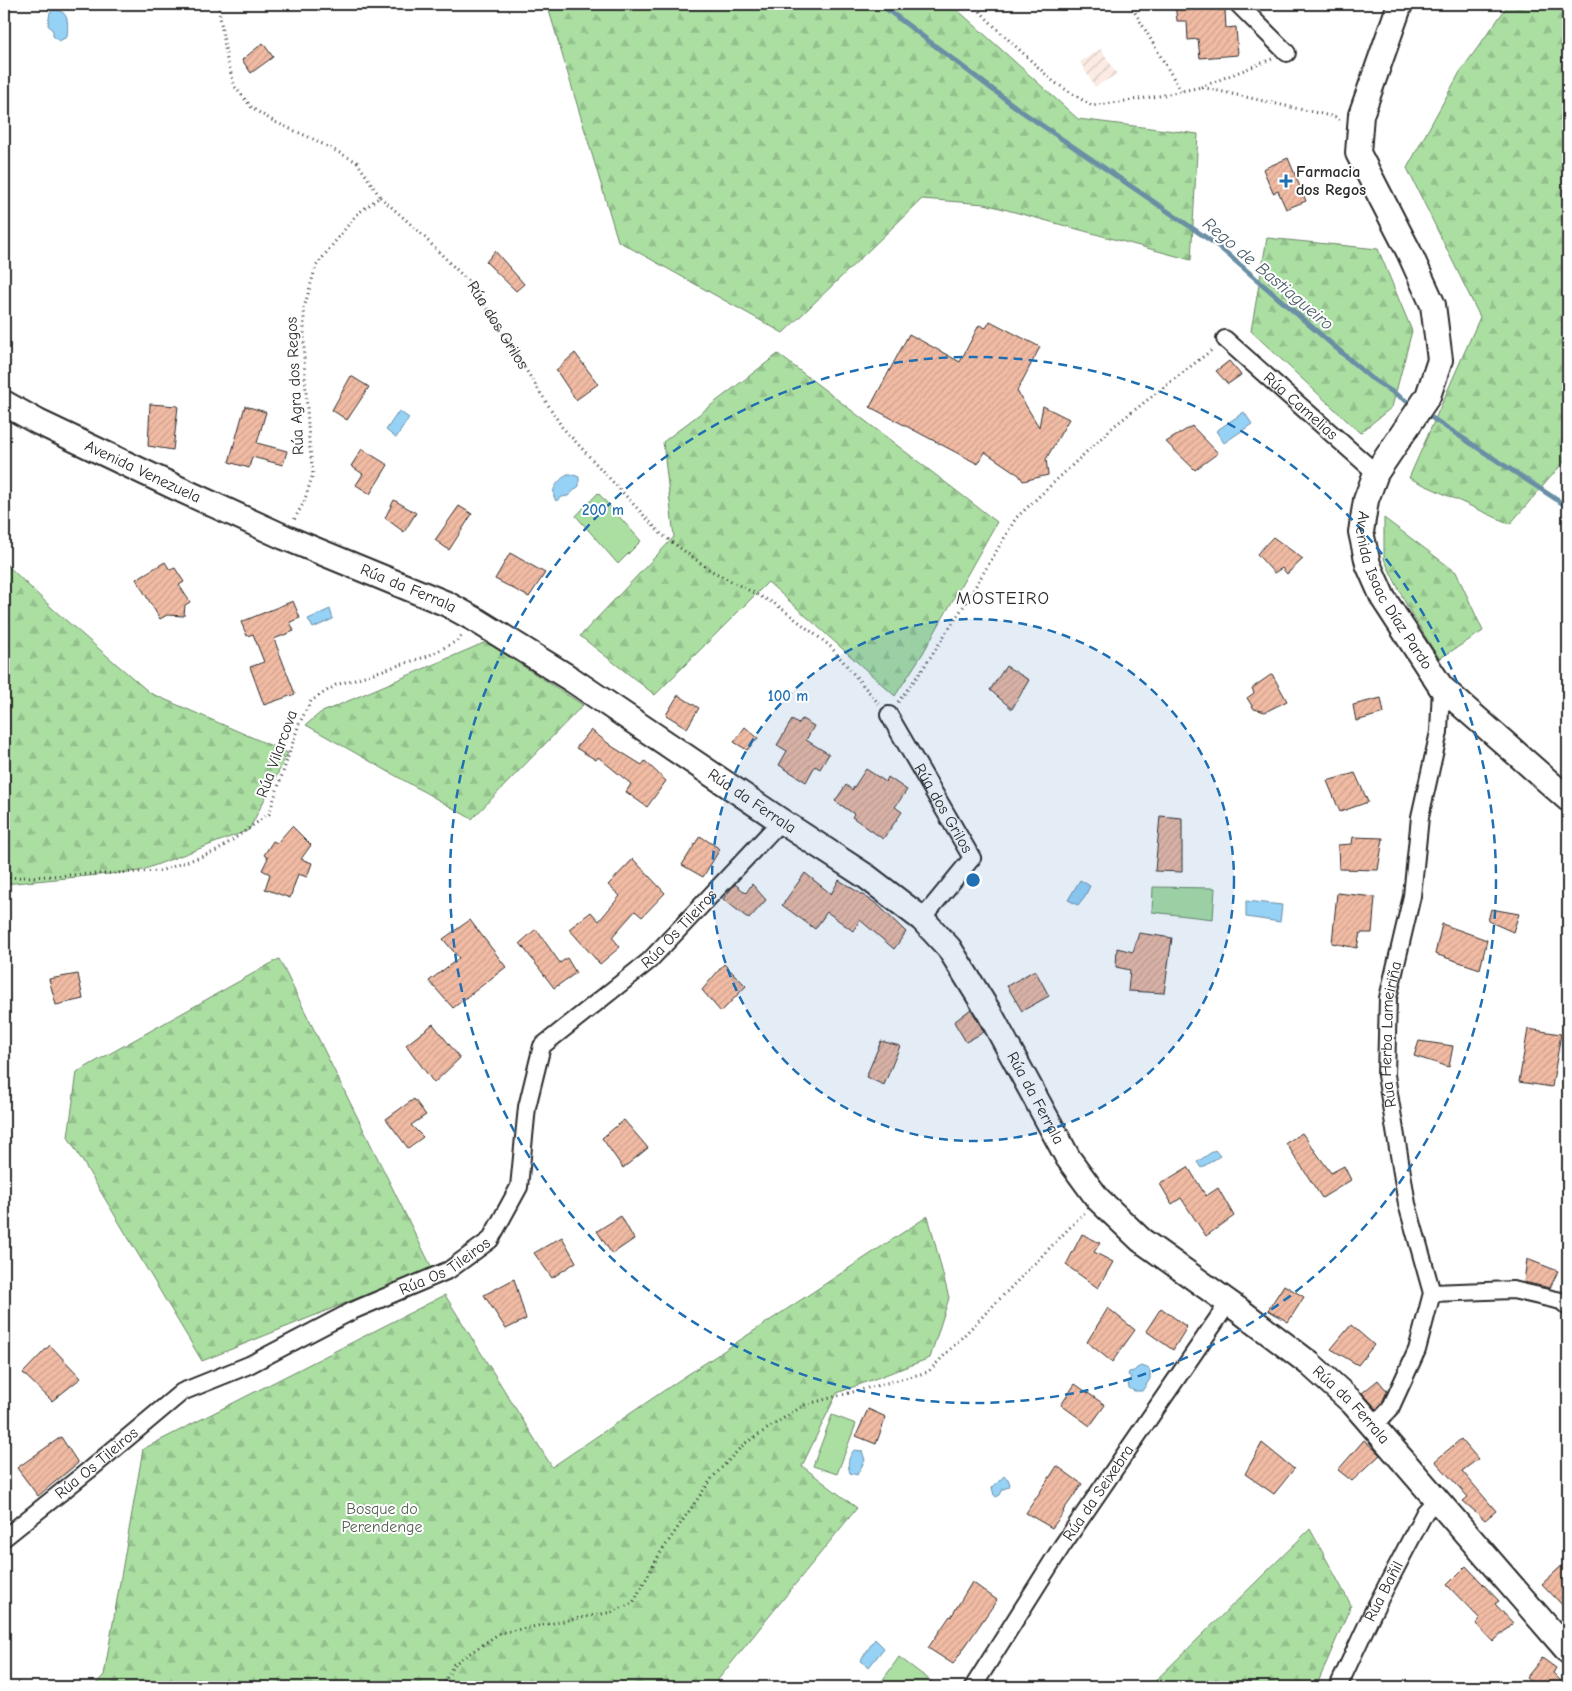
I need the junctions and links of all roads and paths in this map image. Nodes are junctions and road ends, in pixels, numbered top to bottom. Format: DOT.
graph roads {
  1 [pos="218,4"];
  2 [pos="973,4"];
  3 [pos="1130,4"];
  4 [pos="1238,4"];
  5 [pos="1400,4"];
  6 [pos="1287,53"];
  7 [pos="1201,87"];
  8 [pos="1181,91"];
  9 [pos="1359,134"];
  10 [pos="380,197"];
  11 [pos="1225,339"];
  12 [pos="4,403"];
  13 [pos="1376,473"];
  14 [pos="284,537"];
  15 [pos="476,620"];
  16 [pos="1441,687"];
  17 [pos="889,715"];
  18 [pos="1568,799"];
  19 [pos="781,822"];
  20 [pos="4,878"];
  21 [pos="922,919"];
  22 [pos="1098,1200"];
  23 [pos="1432,1293"];
  24 [pos="1229,1302"];
  25 [pos="1568,1307"];
  26 [pos="1374,1426"];
  27 [pos="1437,1499"];
  28 [pos="4,1538"];
  29 [pos="1568,1651"];
  30 [pos="442,1687"];
  31 [pos="973,1687"];
  32 [pos="1338,1687"];
  1 -- 10 [label="path"];
  2 -- 8 [label="path"];
  3 -- 8 [label="path"];
  4 -- 6 [label="street"];
  5 -- 9 [label="street, Avenida Isaac Díaz Pardo"];
  6 -- 7 [label="path"];
  7 -- 8 [label="path"];
  7 -- 9 [label="path"];
  9 -- 13 [label="street, Avenida Isaac Díaz Pardo"];
  10 -- 14 [label="path, Rúa Agra dos Regos"];
  10 -- 17 [label="path, Rúa dos Grilos"];
  11 -- 13 [label="street, Rúa Camelias"];
  11 -- 17 [label="path"];
  12 -- 14 [label="street, Avenida Venezuela"];
  13 -- 16 [label="street, Avenida Isaac Díaz Pardo"];
  14 -- 15 [label="street, Rúa da Ferrala"];
  15 -- 19 [label="street, Rúa da Ferrala"];
  15 -- 20 [label="path, Rúa Vilarcova"];
  16 -- 18 [label="street, Avenida Isaac Díaz Pardo"];
  16 -- 23 [label="street, Rúa Herba Lameiriña"];
  17 -- 21 [label="street, Rúa dos Grilos"];
  19 -- 21 [label="street, Rúa da Ferrala"];
  19 -- 28 [label="street, Rúa Os Tileiros"];
  21 -- 22 [label="street, Rúa da Ferrala"];
  22 -- 24 [label="street, Rúa da Ferrala"];
  22 -- 30 [label="path"];
  23 -- 25 [label="street"];
  23 -- 26 [label="street"];
  24 -- 26 [label="street, Rúa da Ferrala"];
  24 -- 31 [label="street, Rúa da Seixebra"];
  26 -- 27 [label="street, Rúa da Ferrala"];
  27 -- 29 [label="street, Rúa da Ferrala"];
  27 -- 32 [label="street, Rúa Bañil"];
}
